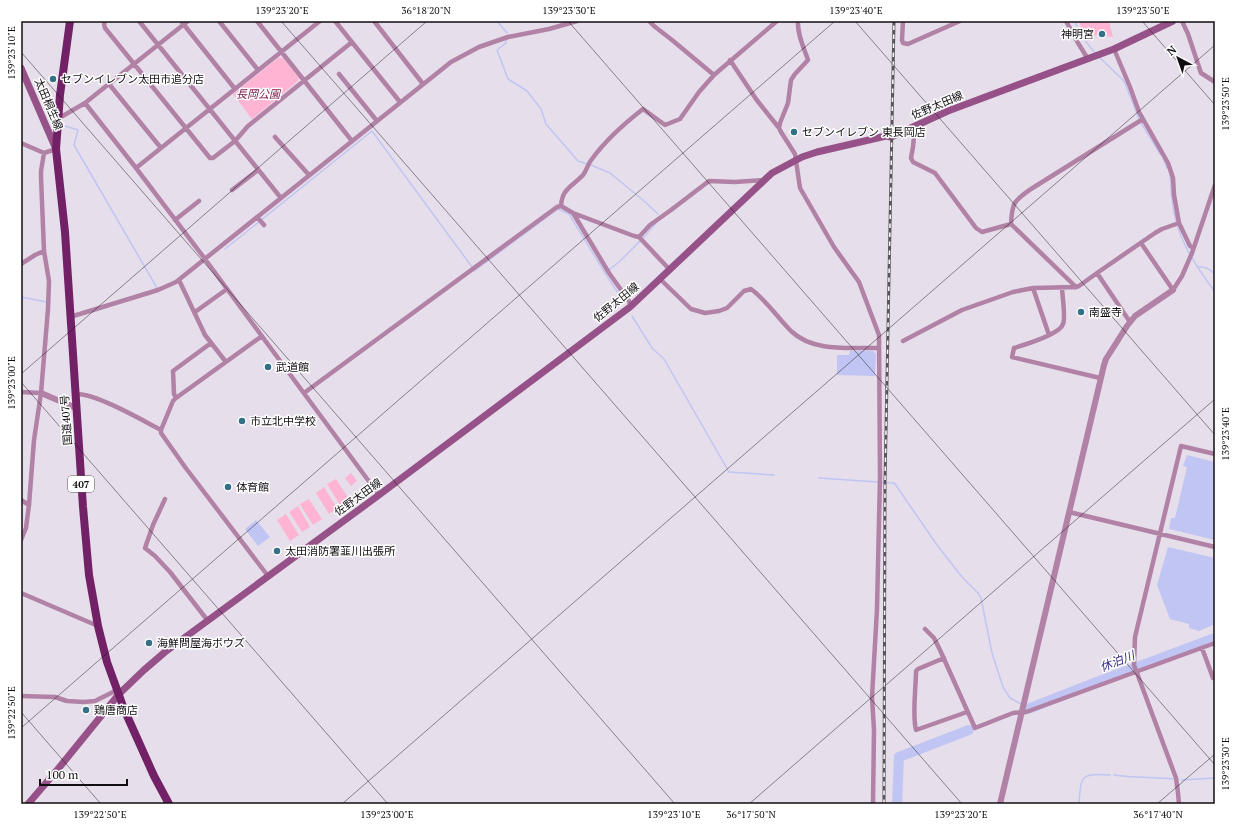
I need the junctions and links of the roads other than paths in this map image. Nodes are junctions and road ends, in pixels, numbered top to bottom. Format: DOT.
graph roads {
  1 [pos="70,21"];
  2 [pos="106,21"];
  3 [pos="139,21"];
  4 [pos="188,21"];
  5 [pos="219,21"];
  6 [pos="258,21"];
  7 [pos="320,21"];
  8 [pos="335,21"];
  9 [pos="374,21"];
  10 [pos="577,21"];
  11 [pos="649,21"];
  12 [pos="777,21"];
  13 [pos="798,21"];
  14 [pos="903,21"];
  15 [pos="960,21"];
  16 [pos="1173,21"];
  17 [pos="1182,21"];
  18 [pos="1067,22"];
  19 [pos="182,23"];
  20 [pos="352,42"];
  21 [pos="158,45"];
  22 [pos="1114,49"];
  23 [pos="282,52"];
  24 [pos="1088,58"];
  25 [pos="730,60"];
  26 [pos="134,64"];
  27 [pos="21,68"];
  28 [pos="258,70"];
  29 [pos="339,74"];
  30 [pos="714,75"];
  31 [pos="304,80"];
  32 [pos="1215,82"];
  33 [pos="110,84"];
  34 [pos="423,84"];
  35 [pos="234,89"];
  36 [pos="400,102"];
  37 [pos="85,103"];
  38 [pos="209,109"];
  39 [pos="58,116"];
  40 [pos="1143,119"];
  41 [pos="377,121"];
  42 [pos="915,126"];
  43 [pos="185,128"];
  44 [pos="779,128"];
  45 [pos="275,137"];
  46 [pos="235,141"];
  47 [pos="352,141"];
  48 [pos="21,143"];
  49 [pos="161,148"];
  50 [pos="56,149"];
  51 [pos="44,153"];
  52 [pos="796,160"];
  53 [pos="136,168"];
  54 [pos="258,170"];
  55 [pos="309,175"];
  56 [pos="764,180"];
  57 [pos="1215,185"];
  58 [pos="232,190"];
  59 [pos="281,198"];
  60 [pos="199,201"];
  61 [pos="561,206"];
  62 [pos="573,213"];
  63 [pos="258,217"];
  64 [pos="175,220"];
  65 [pos="1179,223"];
  66 [pos="1011,224"];
  67 [pos="264,225"];
  68 [pos="641,238"];
  69 [pos="1141,242"];
  70 [pos="1193,248"];
  71 [pos="44,251"];
  72 [pos="206,259"];
  73 [pos="21,264"];
  74 [pos="670,270"];
  75 [pos="1096,273"];
  76 [pos="660,279"];
  77 [pos="179,280"];
  78 [pos="1062,287"];
  79 [pos="1076,287"];
  80 [pos="1034,288"];
  81 [pos="227,289"];
  82 [pos="1174,290"];
  83 [pos="631,307"];
  84 [pos="195,312"];
  85 [pos="70,317"];
  86 [pos="1130,322"];
  87 [pos="1049,335"];
  88 [pos="262,336"];
  89 [pos="903,342"];
  90 [pos="211,343"];
  91 [pos="880,348"];
  92 [pos="226,362"];
  93 [pos="1100,378"];
  94 [pos="21,392"];
  95 [pos="41,393"];
  96 [pos="304,393"];
  97 [pos="76,394"];
  98 [pos="176,398"];
  99 [pos="76,408"];
  100 [pos="161,430"];
  101 [pos="1215,454"];
  102 [pos="379,495"];
  103 [pos="165,498"];
  104 [pos="21,500"];
  105 [pos="29,505"];
  106 [pos="1070,512"];
  107 [pos="1160,533"];
  108 [pos="21,540"];
  109 [pos="1215,547"];
  110 [pos="268,576"];
  111 [pos="21,593"];
  112 [pos="208,621"];
  113 [pos="98,626"];
  114 [pos="925,629"];
  115 [pos="1215,643"];
  116 [pos="1202,648"];
  117 [pos="944,658"];
  118 [pos="1136,671"];
  119 [pos="1213,678"];
  120 [pos="118,692"];
  121 [pos="21,696"];
  122 [pos="967,712"];
  123 [pos="1022,713"];
  124 [pos="28,804"];
  125 [pos="168,804"];
  126 [pos="873,804"];
  127 [pos="1000,804"];
  128 [pos="1179,804"];
  1 -- 39 [label="highway, 国道407号 / 407"];
  2 -- 26 [label="street"];
  3 -- 21 [label="street"];
  4 -- 19 [label="street"];
  5 -- 28 [label="street"];
  6 -- 23 [label="street"];
  7 -- 23 [label="street"];
  8 -- 20 [label="street"];
  9 -- 34 [label="street"];
  10 -- 34 [label="street"];
  11 -- 30 [label="street"];
  12 -- 25 [label="street"];
  13 -- 44 [label="street"];
  14 -- 15 [label="street"];
  16 -- 22 [label="main road, 佐野太田線"];
  17 -- 32 [label="street"];
  18 -- 24 [label="street"];
  19 -- 21 [label="street"];
  19 -- 35 [label="street"];
  20 -- 31 [label="street"];
  20 -- 36 [label="street"];
  21 -- 26 [label="street"];
  21 -- 38 [label="street"];
  22 -- 24 [label="main road, 佐野太田線"];
  22 -- 40 [label="street"];
  23 -- 28 [label="street"];
  23 -- 31 [label="street"];
  24 -- 42 [label="main road, 佐野太田線"];
  25 -- 30 [label="street"];
  25 -- 44 [label="street"];
  26 -- 33 [label="street"];
  26 -- 43 [label="street"];
  27 -- 50 [label="main road, 太田桐生線"];
  28 -- 35 [label="street"];
  29 -- 41 [label="street"];
  30 -- 61 [label="street"];
  31 -- 46 [label="street"];
  31 -- 47 [label="street"];
  33 -- 37 [label="street"];
  33 -- 49 [label="street"];
  34 -- 36 [label="street"];
  35 -- 38 [label="street"];
  36 -- 41 [label="street"];
  37 -- 39 [label="street"];
  37 -- 53 [label="street"];
  38 -- 43 [label="street"];
  38 -- 46 [label="street"];
  39 -- 50 [label="highway, 国道407号 / 407"];
  40 -- 65 [label="street"];
  40 -- 66 [label="street"];
  41 -- 47 [label="street"];
  42 -- 52 [label="main road, 佐野太田線"];
  42 -- 66 [label="street"];
  43 -- 46 [label="street"];
  43 -- 49 [label="street"];
  44 -- 52 [label="street"];
  45 -- 55 [label="street"];
  46 -- 54 [label="street"];
  47 -- 55 [label="street"];
  48 -- 51 [label="street"];
  49 -- 53 [label="street"];
  50 -- 51 [label="street"];
  50 -- 85 [label="highway, 国道407号 / 407"];
  51 -- 71 [label="street"];
  52 -- 56 [label="main road, 佐野太田線"];
  52 -- 91 [label="street"];
  53 -- 64 [label="street"];
  54 -- 58 [label="street"];
  54 -- 59 [label="street"];
  55 -- 59 [label="street"];
  56 -- 68 [label="street"];
  56 -- 74 [label="main road, 佐野太田線"];
  57 -- 70 [label="street"];
  59 -- 63 [label="street"];
  60 -- 64 [label="street"];
  61 -- 62 [label="street"];
  61 -- 96 [label="street"];
  62 -- 68 [label="street"];
  62 -- 83 [label="street"];
  63 -- 67 [label="street"];
  63 -- 72 [label="street"];
  64 -- 72 [label="street"];
  65 -- 69 [label="street"];
  65 -- 70 [label="street"];
  66 -- 79 [label="street"];
  68 -- 74 [label="street"];
  69 -- 75 [label="street"];
  69 -- 82 [label="street"];
  70 -- 82 [label="street"];
  71 -- 73 [label="street"];
  71 -- 95 [label="street"];
  72 -- 77 [label="street"];
  72 -- 81 [label="street"];
  74 -- 76 [label="main road, 佐野太田線"];
  75 -- 79 [label="street"];
  75 -- 86 [label="street"];
  76 -- 83 [label="main road, 佐野太田線"];
  76 -- 91 [label="street"];
  77 -- 84 [label="street"];
  77 -- 85 [label="street"];
  78 -- 79 [label="street"];
  78 -- 80 [label="street"];
  78 -- 87 [label="street"];
  80 -- 87 [label="street"];
  80 -- 89 [label="street"];
  81 -- 84 [label="street"];
  81 -- 88 [label="street"];
  82 -- 86 [label="street"];
  83 -- 102 [label="main road, 佐野太田線"];
  84 -- 90 [label="street"];
  85 -- 97 [label="highway, 国道407号 / 407"];
  86 -- 93 [label="street"];
  87 -- 93 [label="street"];
  88 -- 92 [label="street"];
  88 -- 96 [label="street"];
  90 -- 92 [label="street"];
  90 -- 98 [label="street"];
  91 -- 126 [label="street"];
  92 -- 98 [label="street"];
  93 -- 106 [label="street"];
  94 -- 95 [label="street"];
  95 -- 99 [label="street"];
  95 -- 105 [label="street"];
  96 -- 102 [label="street"];
  97 -- 99 [label="highway, 国道407号 / 407"];
  97 -- 100 [label="street"];
  98 -- 100 [label="street"];
  99 -- 113 [label="highway, 国道407号 / 407"];
  100 -- 110 [label="street"];
  101 -- 107 [label="street"];
  102 -- 110 [label="main road, 佐野太田線"];
  103 -- 112 [label="street"];
  104 -- 105 [label="street"];
  105 -- 108 [label="street"];
  106 -- 107 [label="street"];
  106 -- 123 [label="street"];
  107 -- 109 [label="street"];
  107 -- 118 [label="street"];
  110 -- 112 [label="main road, 佐野太田線"];
  111 -- 113 [label="street"];
  112 -- 120 [label="main road, 佐野太田線"];
  113 -- 120 [label="highway, 国道407号 / 407"];
  114 -- 117 [label="street"];
  115 -- 116 [label="street"];
  116 -- 118 [label="street"];
  116 -- 119 [label="street"];
  117 -- 122 [label="street"];
  117 -- 122 [label="street"];
  118 -- 123 [label="street"];
  118 -- 128 [label="street"];
  120 -- 121 [label="street"];
  120 -- 124 [label="main road, 佐野太田線"];
  120 -- 125 [label="highway, 国道407号 / 407"];
  122 -- 123 [label="street"];
  123 -- 127 [label="street"];
}
